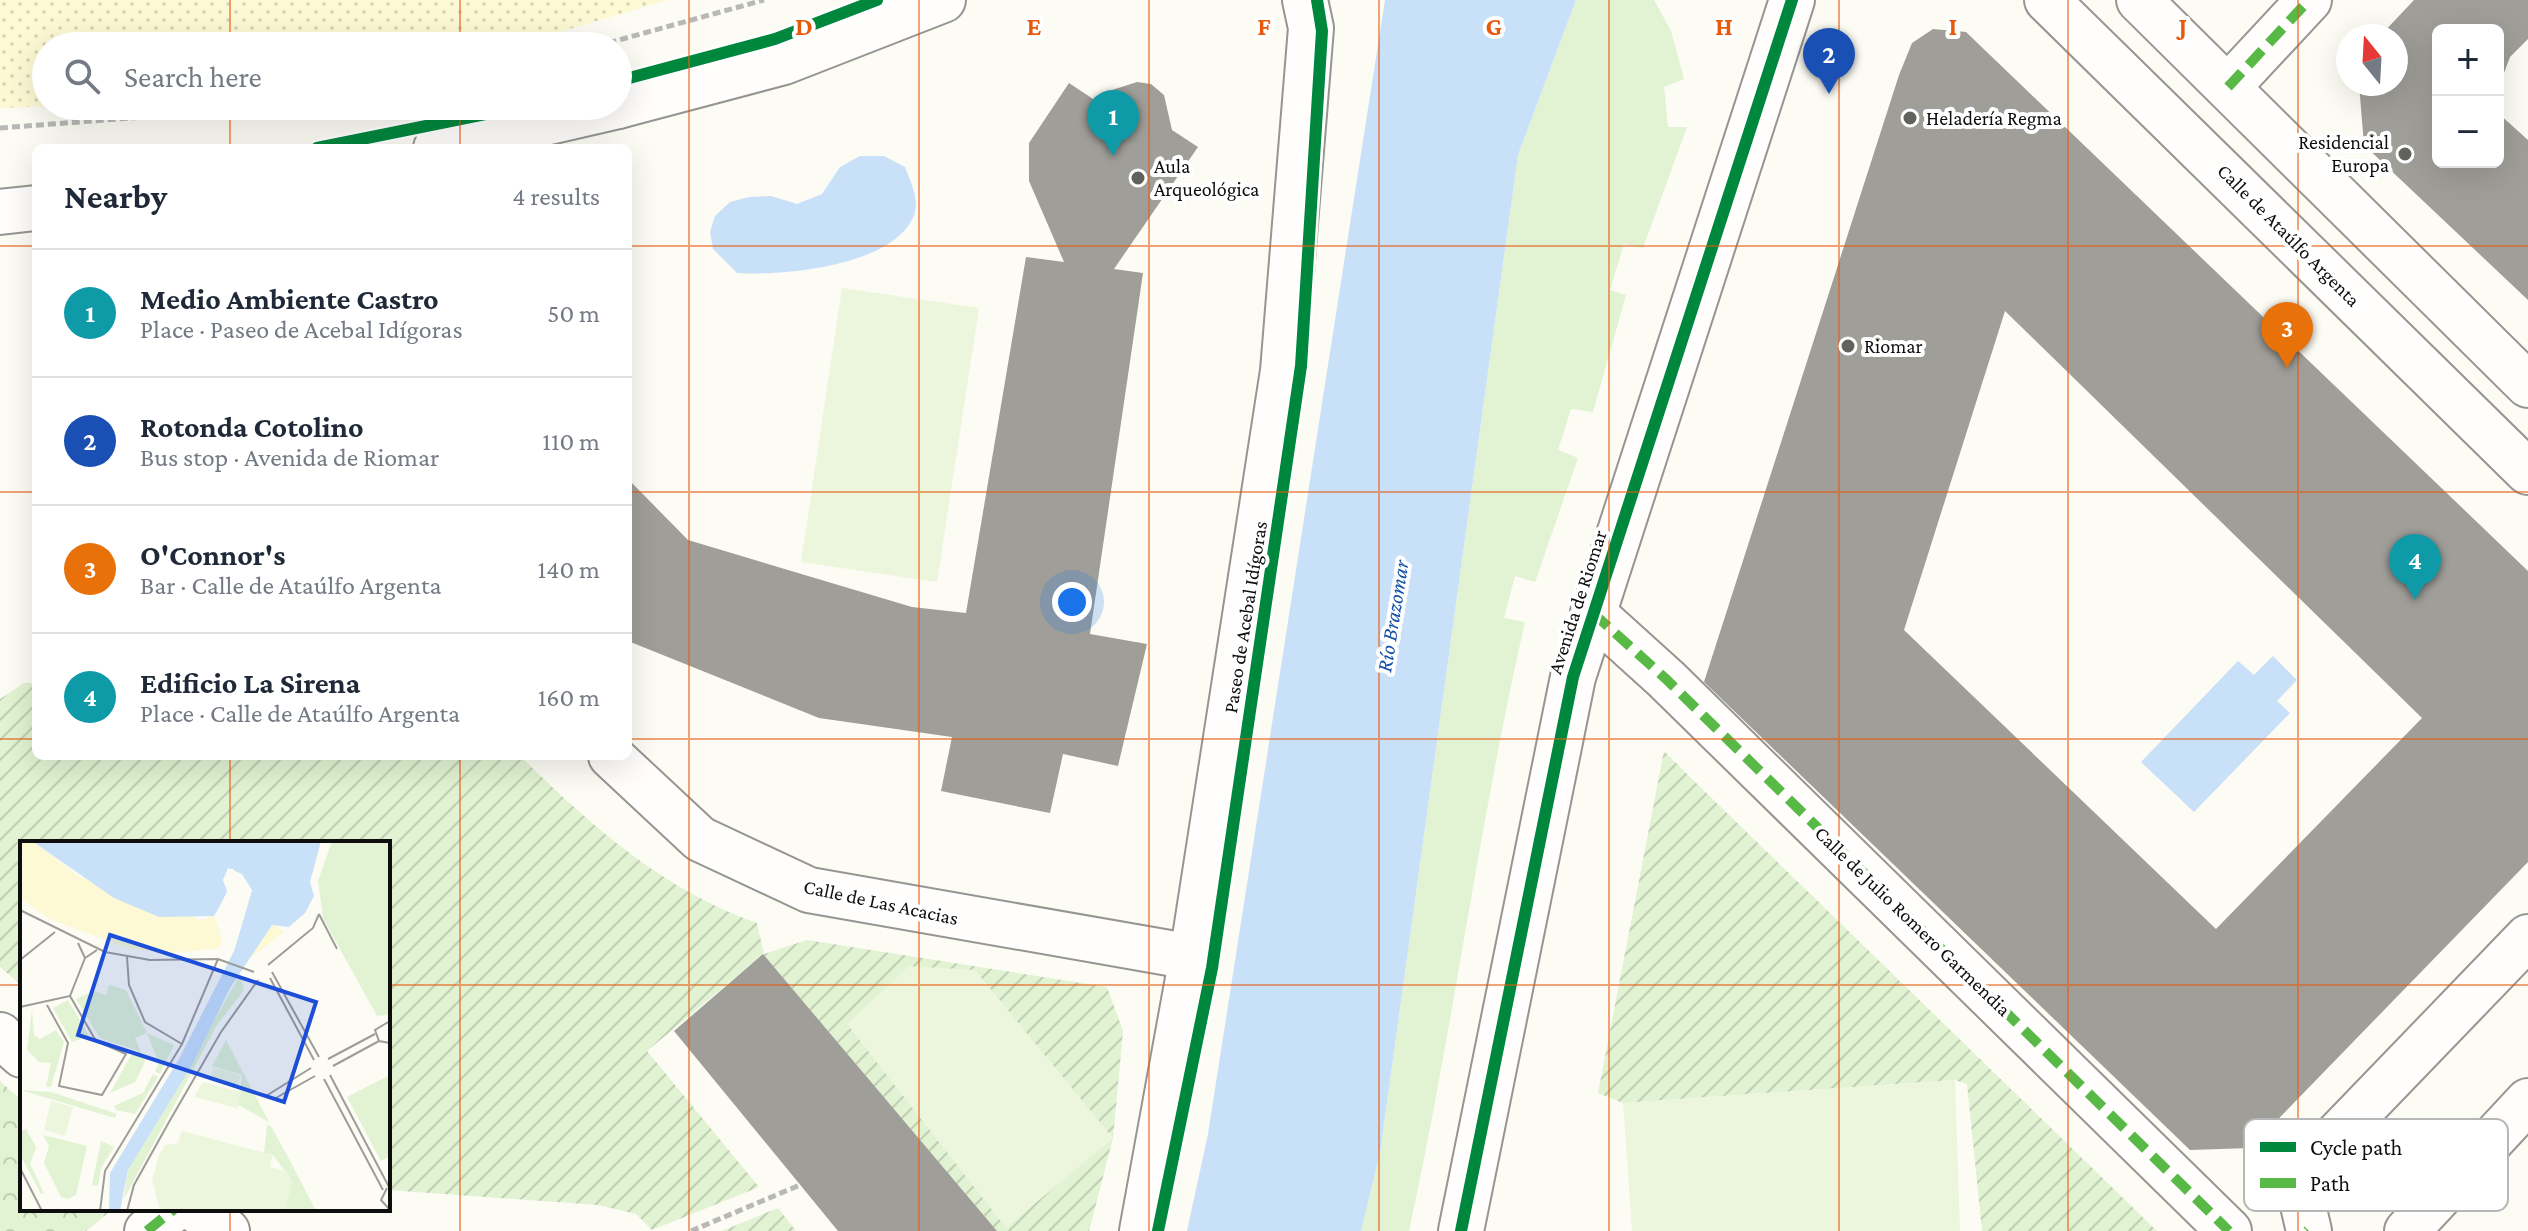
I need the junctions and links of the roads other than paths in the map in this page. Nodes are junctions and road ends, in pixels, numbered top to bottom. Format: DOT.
graph roads {
  1 [pos="943,0"];
  2 [pos="1305,0"];
  3 [pos="1792,0"];
  4 [pos="2047,0"];
  5 [pos="2139,0"];
  6 [pos="2309,0"];
  7 [pos="2228,87"];
  8 [pos="632,102"];
  9 [pos="557,120"];
  10 [pos="453,144"];
  11 [pos="32,208"];
  12 [pos="0,212"];
  13 [pos="2528,385"];
  14 [pos="2528,472"];
  15 [pos="1593,613"];
  16 [pos="615,760"];
  17 [pos="2528,937"];
  18 [pos="1192,957"];
  19 [pos="0,1035"];
  20 [pos="20,1053"];
  21 [pos="2528,1101"];
  22 [pos="2353,1119"];
  23 [pos="2508,1122"];
  24 [pos="172,1211"];
  25 [pos="197,1211"];
  26 [pos="2304,1211"];
  27 [pos="2426,1211"];
  28 [pos="147,1231"];
  29 [pos="227,1231"];
  30 [pos="1142,1231"];
  31 [pos="1461,1231"];
  32 [pos="2229,1231"];
  33 [pos="2308,1231"];
  34 [pos="2407,1231"];
  1 -- 8 [label="street"];
  2 -- 18 [label="street, Paseo de Acebal Idígoras"];
  3 -- 15 [label="street, Avenida de Riomar"];
  4 -- 14 [label="street, Calle de Ataúlfo Argenta"];
  5 -- 7 [label="street"];
  6 -- 7 [label="street"];
  7 -- 13 [label="street"];
  9 -- 10 [label="street"];
  11 -- 12 [label="street"];
  15 -- 31 [label="street, Avenida de Riomar"];
  15 -- 32 [label="street, Calle de Julio Romero Garmendia"];
  16 -- 18 [label="street, Calle de Las Acacias"];
  17 -- 22 [label="street"];
  18 -- 30 [label="street, Paseo de Acebal Idígoras"];
  19 -- 20 [label="street"];
  21 -- 23 [label="street"];
  24 -- 28 [label="street"];
  25 -- 29 [label="street"];
  26 -- 33 [label="street"];
  27 -- 34 [label="street"];
}
